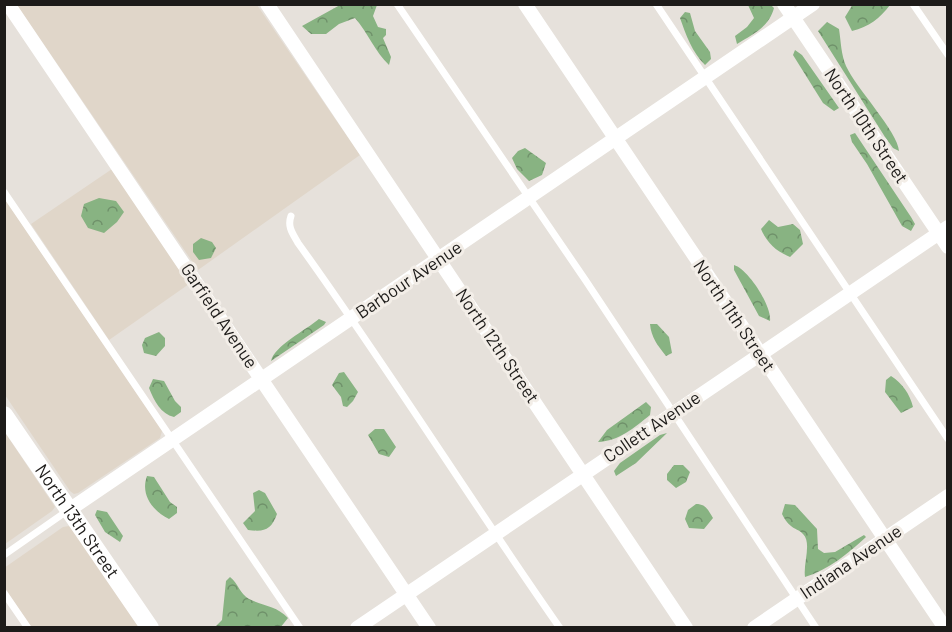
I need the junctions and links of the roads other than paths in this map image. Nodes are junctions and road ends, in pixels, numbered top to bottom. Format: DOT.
graph roads {
  1 [pos="267,4"];
  2 [pos="397,4"];
  3 [pos="525,4"];
  4 [pos="656,4"];
  5 [pos="784,4"];
  6 [pos="813,4"];
  7 [pos="913,4"];
  8 [pos="9,12"];
  9 [pos="794,18"];
  10 [pos="948,55"];
  11 [pos="705,78"];
  12 [pos="615,139"];
  13 [pos="4,192"];
  14 [pos="529,198"];
  15 [pos="291,216"];
  16 [pos="943,230"];
  17 [pos="948,247"];
  18 [pos="439,260"];
  19 [pos="850,293"];
  20 [pos="350,320"];
  21 [pos="759,354"];
  22 [pos="262,380"];
  23 [pos="672,413"];
  24 [pos="4,415"];
  25 [pos="948,439"];
  26 [pos="173,440"];
  27 [pos="583,474"];
  28 [pos="948,496"];
  29 [pos="69,510"];
  30 [pos="494,534"];
  31 [pos="885,539"];
  32 [pos="4,555"];
  33 [pos="4,593"];
  34 [pos="406,594"];
  35 [pos="796,599"];
  36 [pos="28,627"];
  37 [pos="150,627"];
  38 [pos="300,627"];
  39 [pos="357,627"];
  40 [pos="429,627"];
  41 [pos="560,627"];
  42 [pos="686,627"];
  43 [pos="754,627"];
  44 [pos="816,627"];
  45 [pos="945,627"];
  1 -- 18 [label="street, North 12th Street"];
  2 -- 14 [label="lane"];
  3 -- 12 [label="street, North 11th Street"];
  4 -- 11 [label="lane"];
  5 -- 9 [label="street, North 10th Street"];
  6 -- 9 [label="street, Barbour Avenue"];
  7 -- 10 [label="lane"];
  8 -- 22 [label="street, Garfield Avenue"];
  9 -- 11 [label="street, Barbour Avenue"];
  9 -- 16 [label="street, North 10th Street"];
  11 -- 12 [label="street, Barbour Avenue"];
  11 -- 19 [label="lane"];
  12 -- 14 [label="street, Barbour Avenue"];
  12 -- 21 [label="street, North 11th Street"];
  13 -- 26 [label="lane"];
  14 -- 18 [label="street, Barbour Avenue"];
  14 -- 23 [label="lane"];
  15 -- 20 [label="lane"];
  16 -- 17 [label="street, North 10th Street"];
  16 -- 19 [label="street, Collett Avenue"];
  18 -- 20 [label="street, Barbour Avenue"];
  18 -- 27 [label="street, North 12th Street"];
  19 -- 21 [label="street, Collett Avenue"];
  19 -- 25 [label="lane"];
  20 -- 22 [label="street, Barbour Avenue"];
  20 -- 30 [label="lane"];
  21 -- 23 [label="street, Collett Avenue"];
  21 -- 31 [label="street, North 11th Street"];
  22 -- 26 [label="street, Barbour Avenue"];
  22 -- 34 [label="street, Garfield Avenue"];
  23 -- 27 [label="street, Collett Avenue"];
  23 -- 35 [label="lane"];
  24 -- 29 [label="street, North 13th Street"];
  26 -- 29 [label="street, Barbour Avenue"];
  26 -- 38 [label="lane"];
  27 -- 30 [label="street, Collett Avenue"];
  27 -- 42 [label="street, North 12th Street"];
  28 -- 31 [label="street, Indiana Avenue"];
  29 -- 32 [label="lane, Barbour Avenue"];
  29 -- 37 [label="street, North 13th Street"];
  30 -- 34 [label="street, Collett Avenue"];
  30 -- 41 [label="lane"];
  31 -- 35 [label="street, Indiana Avenue"];
  31 -- 45 [label="street, North 11th Street"];
  33 -- 36 [label="lane"];
  34 -- 39 [label="street, Collett Avenue"];
  34 -- 40 [label="street, Garfield Avenue"];
  35 -- 43 [label="street, Indiana Avenue"];
  35 -- 44 [label="lane"];
}
